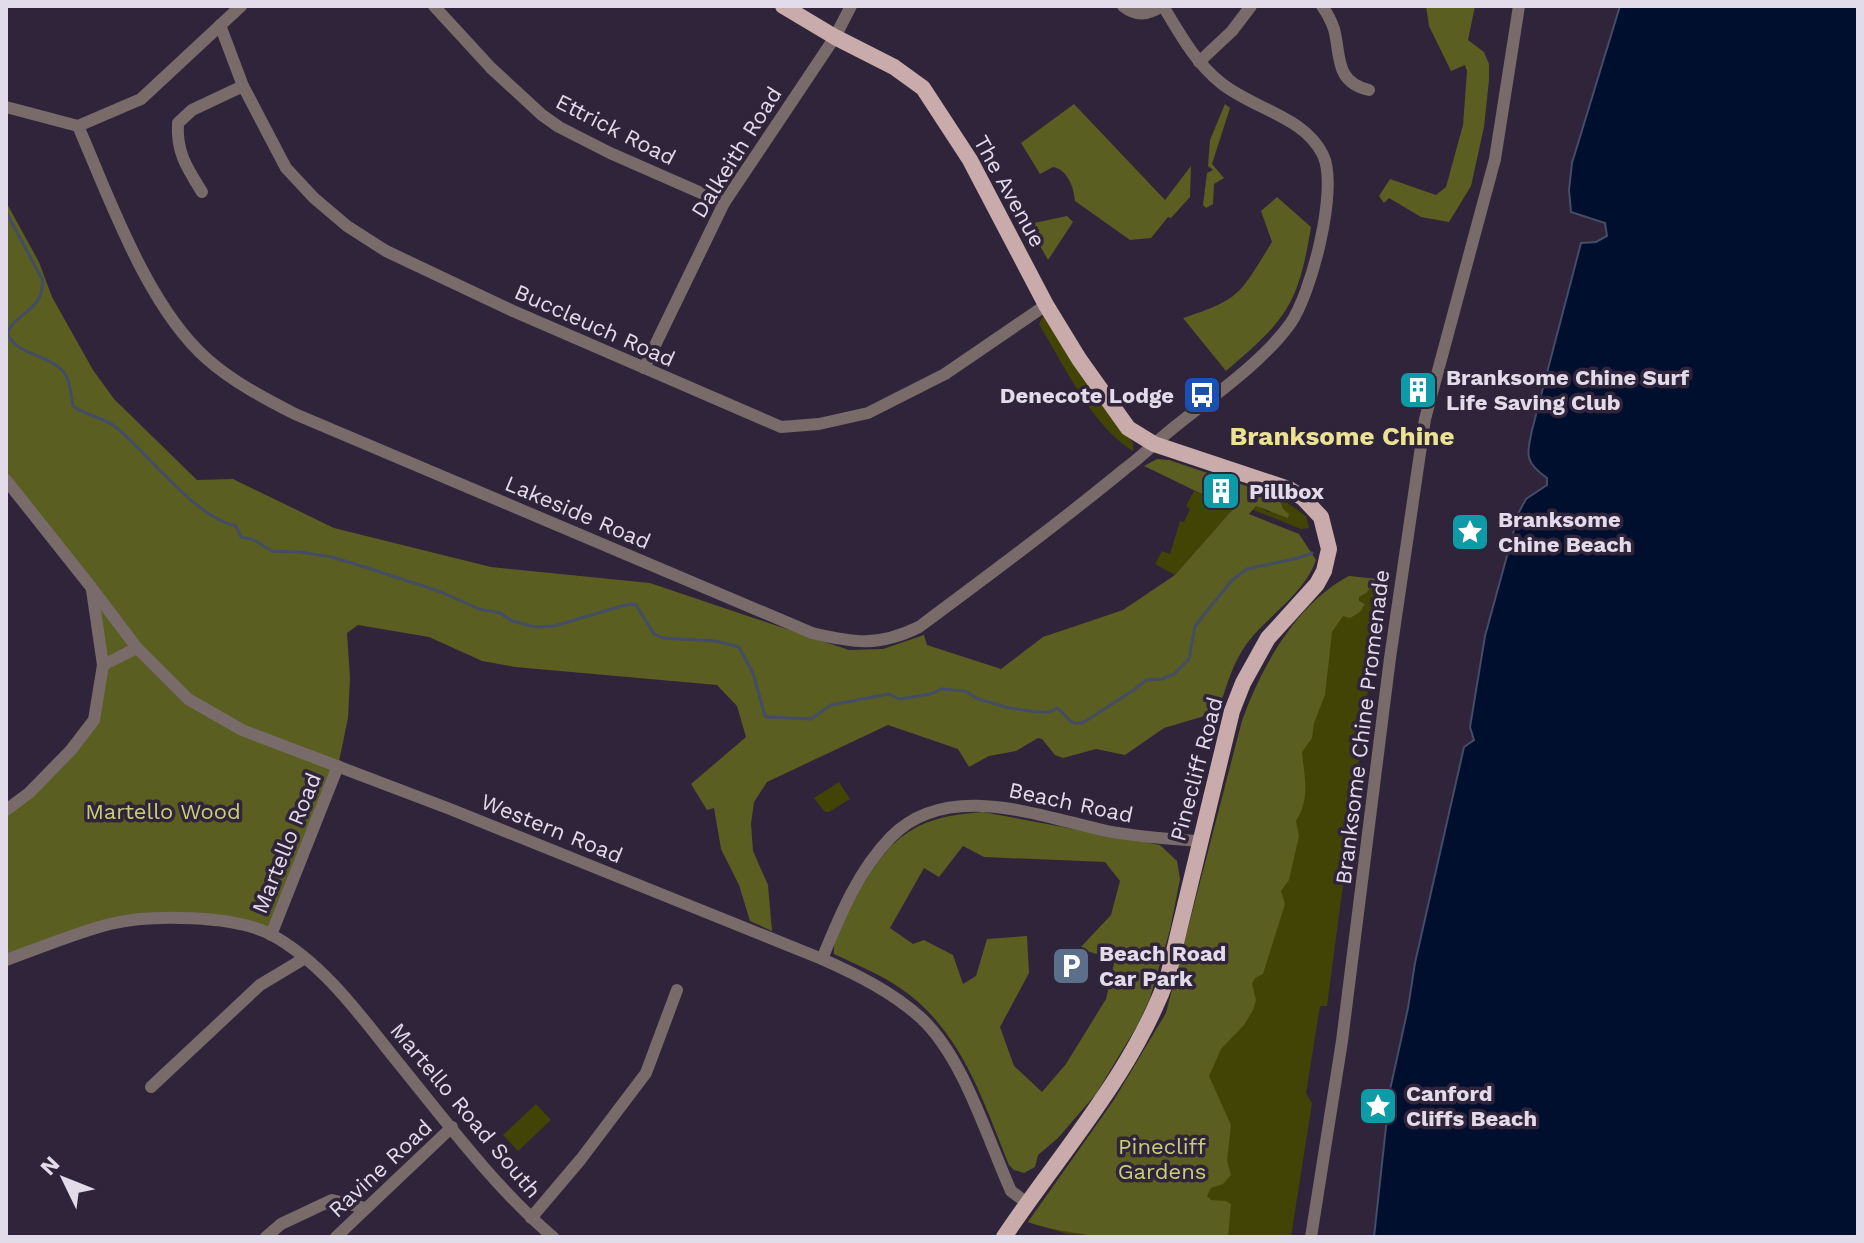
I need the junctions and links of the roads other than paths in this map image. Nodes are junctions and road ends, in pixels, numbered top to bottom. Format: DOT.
graph roads {
  1 [pos="241,6"];
  2 [pos="434,6"];
  3 [pos="783,6"];
  4 [pos="851,6"];
  5 [pos="1123,6"];
  6 [pos="1162,6"];
  7 [pos="1251,6"];
  8 [pos="1322,6"];
  9 [pos="1519,6"];
  10 [pos="220,25"];
  11 [pos="835,37"];
  12 [pos="1199,62"];
  13 [pos="243,86"];
  14 [pos="1369,90"];
  15 [pos="6,107"];
  16 [pos="78,126"];
  17 [pos="202,192"];
  18 [pos="724,203"];
  19 [pos="1046,305"];
  20 [pos="644,368"];
  21 [pos="1154,444"];
  22 [pos="6,480"];
  23 [pos="91,587"];
  24 [pos="137,648"];
  25 [pos="103,665"];
  26 [pos="338,766"];
  27 [pos="6,810"];
  28 [pos="1199,841"];
  29 [pos="271,935"];
  30 [pos="305,958"];
  31 [pos="822,959"];
  32 [pos="6,960"];
  33 [pos="677,990"];
  34 [pos="352,1004"];
  35 [pos="151,1087"];
  36 [pos="452,1127"];
  37 [pos="1027,1203"];
  38 [pos="365,1208"];
  39 [pos="531,1218"];
  40 [pos="266,1237"];
  41 [pos="336,1237"];
  42 [pos="553,1237"];
  43 [pos="1004,1237"];
  44 [pos="1311,1237"];
  1 -- 10 [label="street"];
  2 -- 18 [label="street, Ettrick Road"];
  3 -- 11 [label="main road, The Avenue"];
  4 -- 11 [label="street, Dalkeith Road"];
  5 -- 6 [label="street"];
  6 -- 12 [label="street, Lakeside Road"];
  7 -- 12 [label="street"];
  8 -- 14 [label="street"];
  9 -- 44 [label="street, Branksome Chine Promenade"];
  10 -- 13 [label="street, Buccleuch Road"];
  10 -- 16 [label="street"];
  11 -- 18 [label="street, Dalkeith Road"];
  11 -- 19 [label="main road, The Avenue"];
  12 -- 21 [label="street, Lakeside Road"];
  13 -- 17 [label="street"];
  13 -- 20 [label="street, Buccleuch Road"];
  15 -- 16 [label="street"];
  16 -- 21 [label="street, Lakeside Road"];
  18 -- 20 [label="street, Dalkeith Road"];
  19 -- 20 [label="street, Buccleuch Road"];
  19 -- 21 [label="main road, The Avenue"];
  21 -- 28 [label="main road, Pinecliff Road"];
  22 -- 23 [label="street, Western Road"];
  23 -- 24 [label="street, Western Road"];
  23 -- 25 [label="street"];
  24 -- 25 [label="street"];
  24 -- 26 [label="street, Western Road"];
  25 -- 27 [label="street"];
  26 -- 29 [label="street, Martello Road"];
  26 -- 31 [label="street, Western Road"];
  28 -- 31 [label="street, Beach Road"];
  28 -- 37 [label="main road, Pinecliff Road"];
  29 -- 30 [label="street, Martello Road"];
  29 -- 32 [label="street, Martello Road"];
  30 -- 34 [label="street, Martello Road"];
  30 -- 35 [label="street"];
  31 -- 37 [label="street, Western Road"];
  33 -- 39 [label="street"];
  34 -- 36 [label="street, Martello Road South"];
  36 -- 38 [label="street, Ravine Road"];
  36 -- 39 [label="street, Martello Road South"];
  37 -- 43 [label="main road"];
  38 -- 40 [label="street"];
  38 -- 41 [label="street, Ravine Road"];
  39 -- 42 [label="street, Martello Road South"];
}
